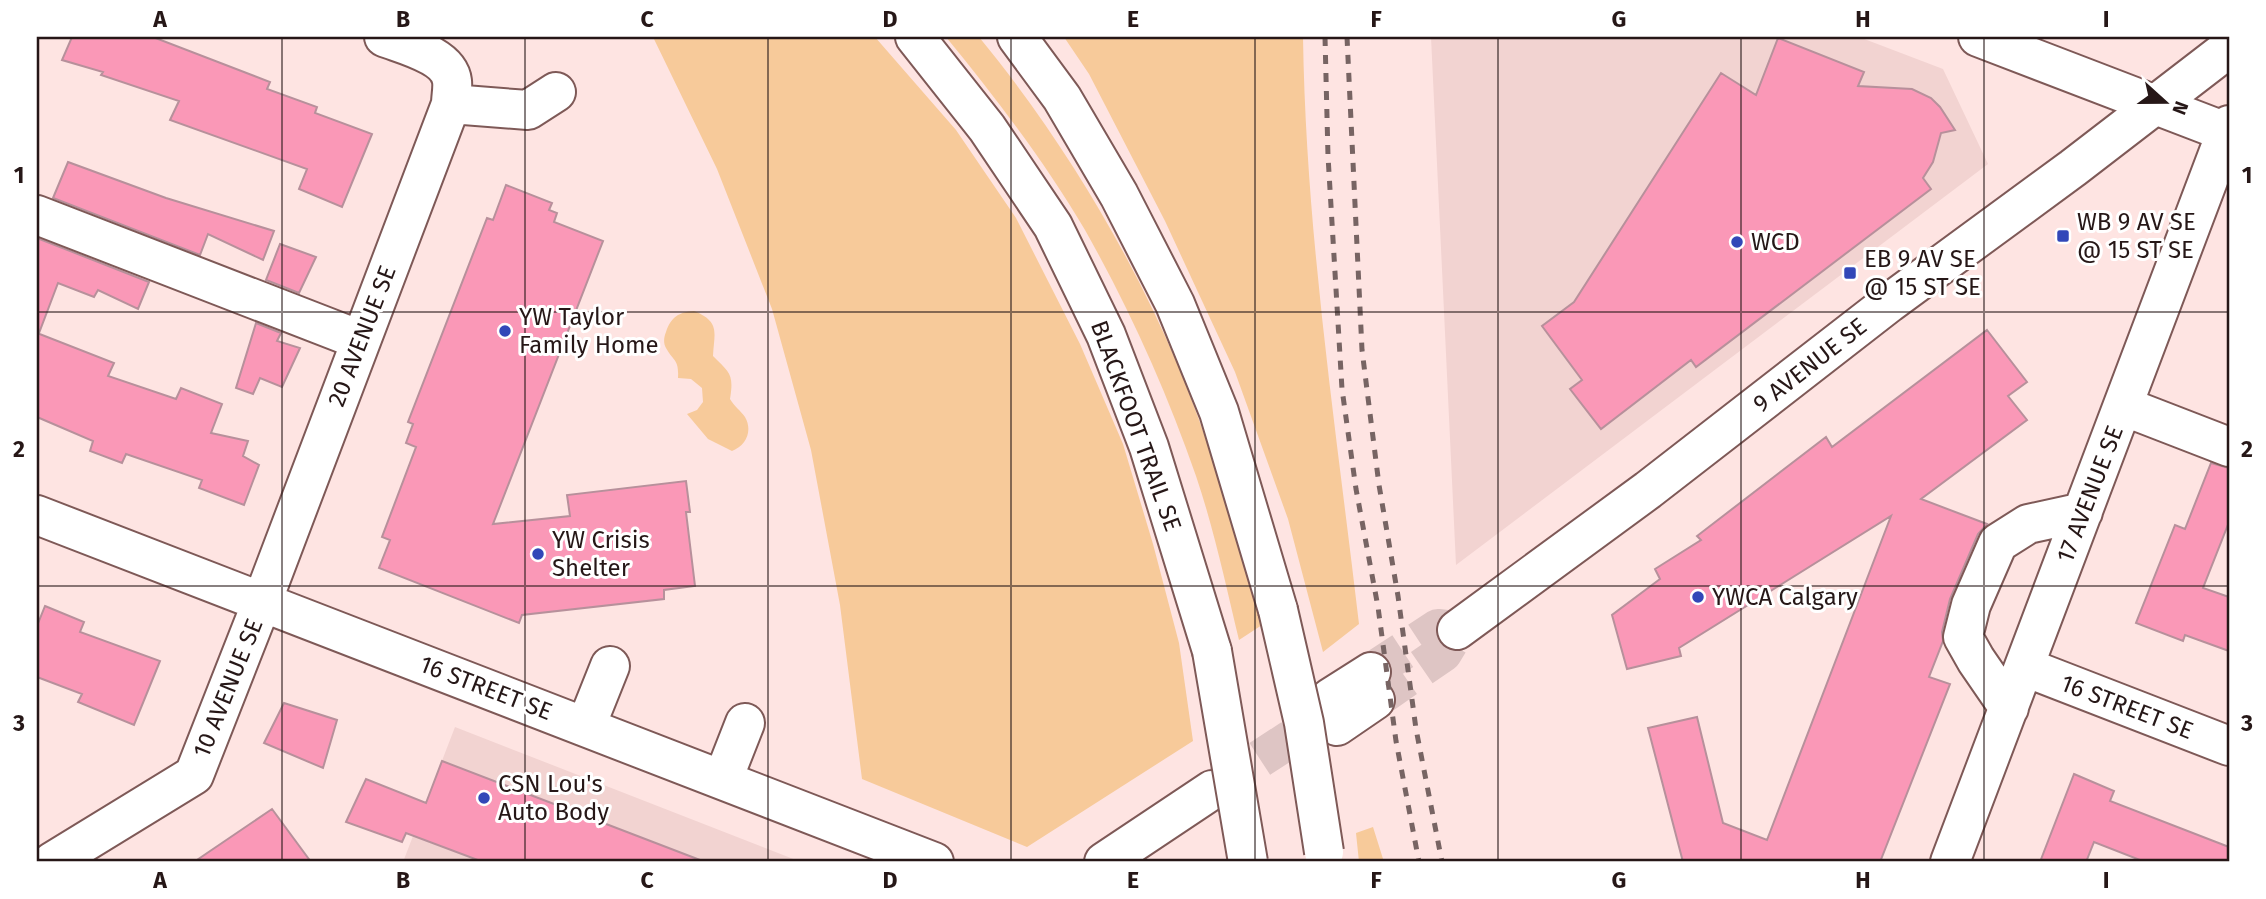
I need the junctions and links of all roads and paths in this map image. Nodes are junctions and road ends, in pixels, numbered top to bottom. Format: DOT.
graph roads {
  1 [pos="384,37"];
  2 [pos="915,37"];
  3 [pos="1017,37"];
  4 [pos="1978,37"];
  5 [pos="2229,48"];
  6 [pos="449,87"];
  7 [pos="556,92"];
  8 [pos="2156,104"];
  9 [pos="2228,128"];
  10 [pos="37,215"];
  11 [pos="360,340"];
  12 [pos="2123,405"];
  13 [pos="2229,447"];
  14 [pos="2083,512"];
  15 [pos="37,515"];
  16 [pos="262,602"];
  17 [pos="1457,630"];
  18 [pos="610,666"];
  19 [pos="2025,667"];
  20 [pos="1373,686"];
  21 [pos="2009,708"];
  22 [pos="1334,712"];
  23 [pos="745,723"];
  24 [pos="586,726"];
  25 [pos="2229,746"];
  26 [pos="723,779"];
  27 [pos="1212,790"];
  28 [pos="48,855"];
  29 [pos="1325,857"];
  30 [pos="934,862"];
  31 [pos="1104,862"];
  32 [pos="1248,862"];
  33 [pos="1950,862"];
  1 -- 6 [label="street"];
  2 -- 32 [label="street, BLACKFOOT TRAIL SE, bridge"];
  3 -- 29 [label="street, bridge"];
  4 -- 8 [label="street"];
  5 -- 8 [label="street, 9 AVENUE SE"];
  6 -- 7 [label="street"];
  6 -- 11 [label="street, 20 AVENUE SE"];
  8 -- 9 [label="street"];
  8 -- 17 [label="street, 9 AVENUE SE"];
  9 -- 12 [label="street, 17 AVENUE SE"];
  10 -- 11 [label="street"];
  11 -- 16 [label="street, 20 AVENUE SE"];
  12 -- 13 [label="street"];
  12 -- 14 [label="street, 17 AVENUE SE"];
  14 -- 19 [label="street, 17 AVENUE SE"];
  14 -- 21 [label="street"];
  15 -- 16 [label="street, 16 STREET SE"];
  16 -- 24 [label="street, 16 STREET SE"];
  16 -- 28 [label="street, 10 AVENUE SE"];
  18 -- 24 [label="street"];
  19 -- 21 [label="street, 17 AVENUE SE"];
  19 -- 25 [label="street, 16 STREET SE"];
  20 -- 22 [label="street"];
  21 -- 33 [label="street, 17 AVENUE SE"];
  23 -- 26 [label="street"];
  24 -- 26 [label="street, 16 STREET SE"];
  26 -- 30 [label="street, 16 STREET SE"];
  27 -- 31 [label="street"];
}
